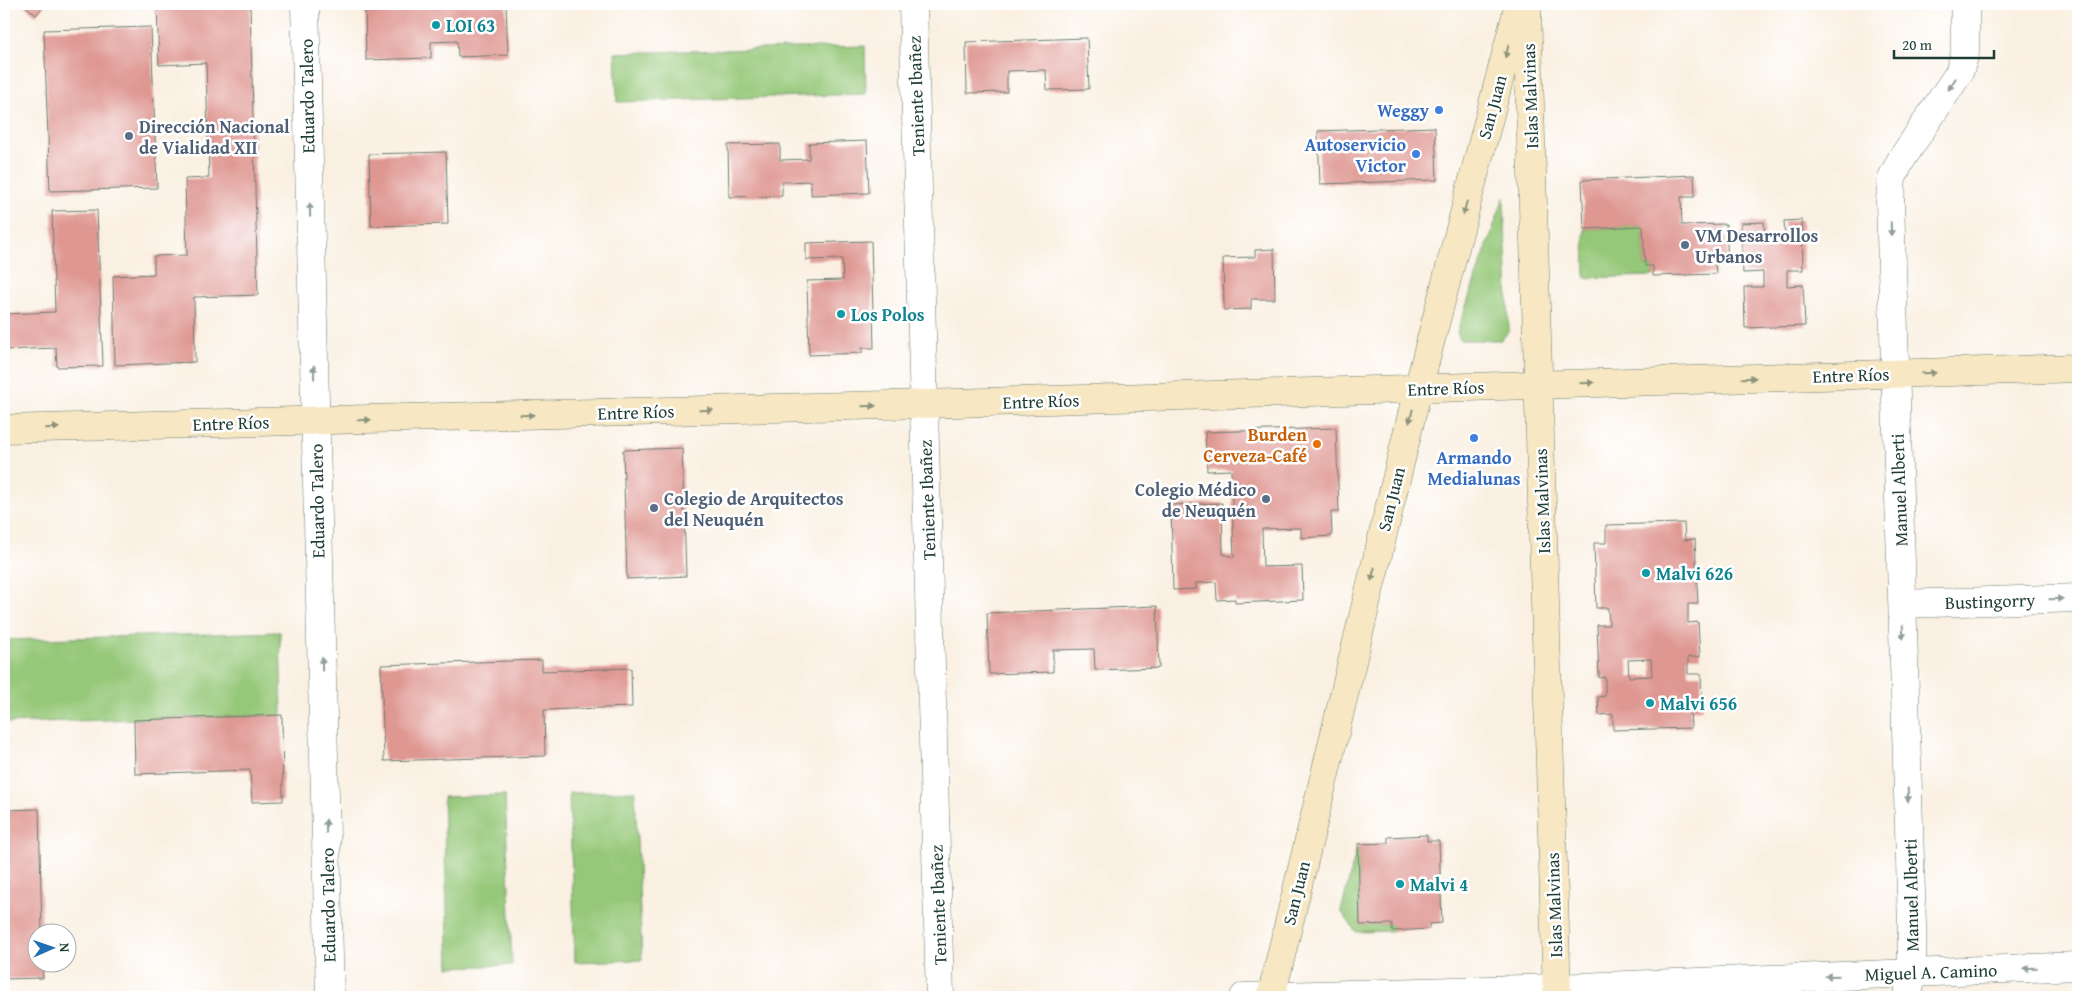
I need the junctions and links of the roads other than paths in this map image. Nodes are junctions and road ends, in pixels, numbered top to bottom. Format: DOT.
graph roads {
  1 [pos="305,4"];
  2 [pos="913,4"];
  3 [pos="1519,4"];
  4 [pos="1527,4"];
  5 [pos="1965,4"];
  6 [pos="2078,368"];
  7 [pos="1895,374"];
  8 [pos="1538,385"];
  9 [pos="1418,389"];
  10 [pos="924,404"];
  11 [pos="315,421"];
  12 [pos="4,429"];
  13 [pos="2078,598"];
  14 [pos="1903,604"];
  15 [pos="2078,966"];
  16 [pos="1910,985"];
  17 [pos="1557,992"];
  18 [pos="330,997"];
  19 [pos="940,997"];
  20 [pos="1262,997"];
  11 -- 1 [label="street, Eduardo Talero, one-way"];
  2 -- 10 [label="street, Teniente Ibañez"];
  3 -- 9 [label="street, San Juan, one-way"];
  4 -- 8 [label="street, Islas Malvinas"];
  5 -- 7 [label="street, Manuel Alberti, one-way"];
  7 -- 6 [label="street, Entre Ríos, one-way"];
  8 -- 7 [label="street, Entre Ríos, one-way"];
  7 -- 14 [label="street, Manuel Alberti"];
  8 -- 9 [label="street, Entre Ríos"];
  8 -- 17 [label="street, Islas Malvinas"];
  9 -- 10 [label="street, Entre Ríos"];
  9 -- 20 [label="street, San Juan, one-way"];
  11 -- 10 [label="street, Entre Ríos, one-way"];
  10 -- 19 [label="street, Teniente Ibañez"];
  12 -- 11 [label="street, Entre Ríos, one-way"];
  18 -- 11 [label="street, Eduardo Talero, one-way"];
  14 -- 13 [label="street, Bustingorry, one-way"];
  14 -- 16 [label="street, Manuel Alberti, one-way"];
  15 -- 16 [label="street, Miguel A. Camino, one-way"];
  16 -- 17 [label="street, Miguel A. Camino, one-way"];
  17 -- 20 [label="street, Miguel A. Camino"];
}
